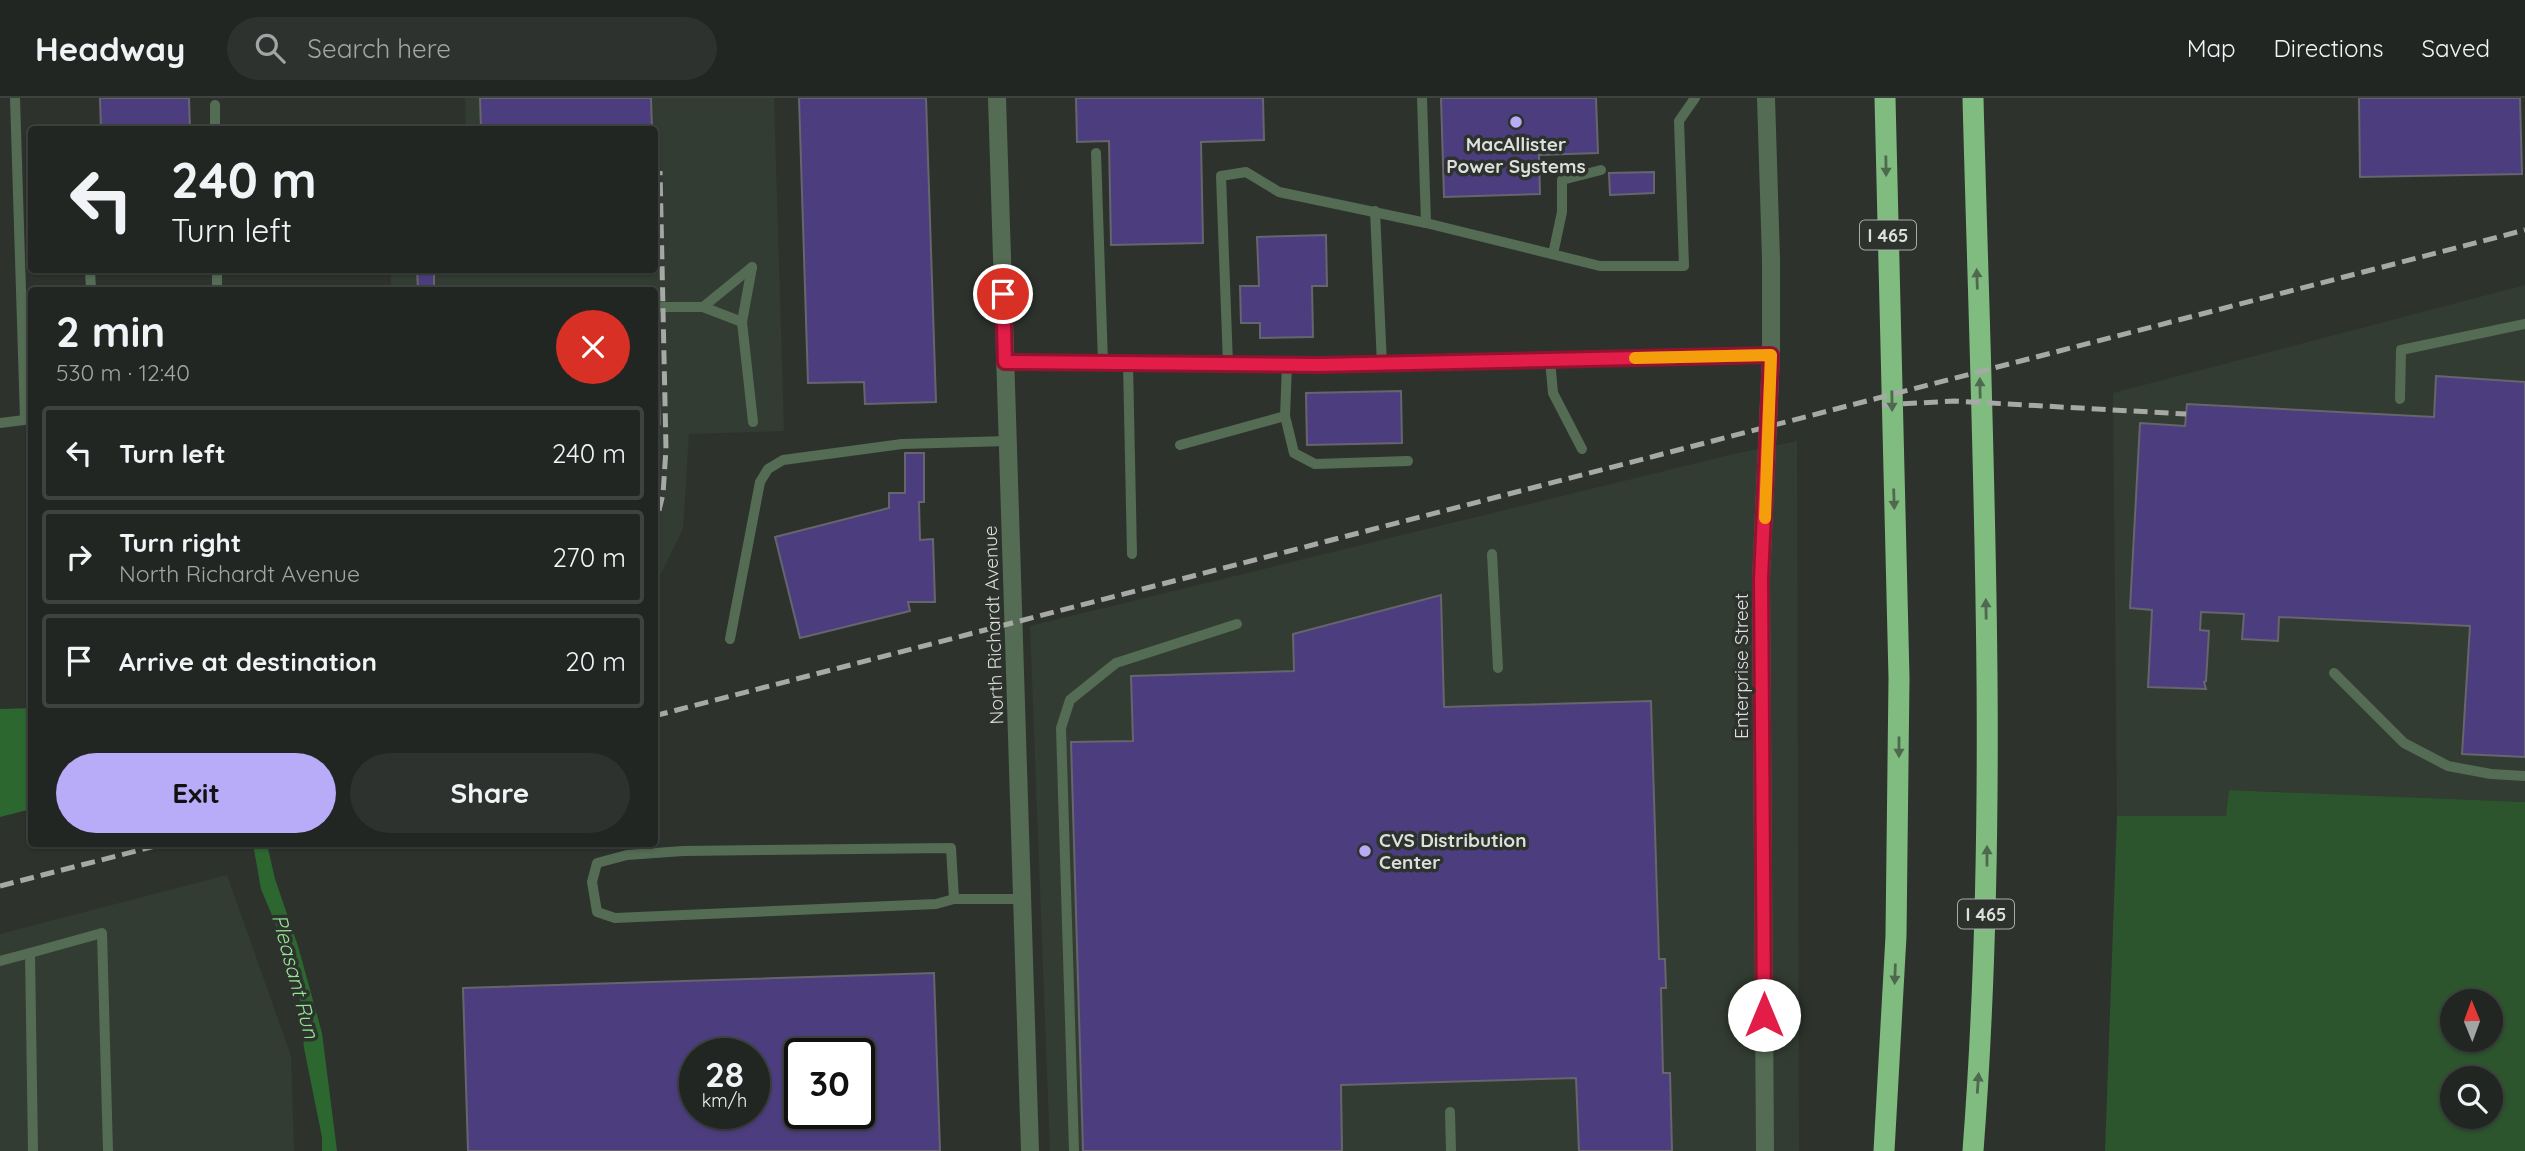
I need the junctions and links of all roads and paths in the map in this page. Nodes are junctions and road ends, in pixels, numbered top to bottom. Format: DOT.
graph roads {
  1 [pos="15,98"];
  2 [pos="997,98"];
  3 [pos="1422,98"];
  4 [pos="1695,98"];
  5 [pos="1766,98"];
  6 [pos="1885,98"];
  7 [pos="1973,98"];
  8 [pos="215,106"];
  9 [pos="215,126"];
  10 [pos="1096,153"];
  11 [pos="1601,170"];
  12 [pos="1375,211"];
  13 [pos="1426,223"];
  14 [pos="1553,254"];
  15 [pos="26,303"];
  16 [pos="658,307"];
  17 [pos="702,307"];
  18 [pos="742,322"];
  19 [pos="2525,324"];
  20 [pos="1771,355"];
  21 [pos="1550,360"];
  22 [pos="1005,362"];
  23 [pos="1102,363"];
  24 [pos="1128,363"];
  25 [pos="1228,364"];
  26 [pos="1382,364"];
  27 [pos="1287,365"];
  28 [pos="2400,399"];
  29 [pos="1285,416"];
  30 [pos="28,419"];
  31 [pos="753,422"];
  32 [pos="0,424"];
  33 [pos="1008,441"];
  34 [pos="1180,445"];
  35 [pos="1583,449"];
  36 [pos="1408,461"];
  37 [pos="1132,554"];
  38 [pos="1492,554"];
  39 [pos="1237,624"];
  40 [pos="730,639"];
  41 [pos="1498,668"];
  42 [pos="2334,673"];
  43 [pos="2525,776"];
  44 [pos="1023,899"];
  45 [pos="954,900"];
  46 [pos="30,953"];
  47 [pos="0,961"];
  48 [pos="1450,1112"];
  49 [pos="33,1151"];
  50 [pos="108,1151"];
  51 [pos="1030,1151"];
  52 [pos="1074,1151"];
  53 [pos="1451,1151"];
  54 [pos="1765,1151"];
  55 [pos="1884,1151"];
  56 [pos="1973,1151"];
  1 -- 15 [label="lane"];
  2 -- 22 [label="street, North Richardt Avenue"];
  3 -- 13 [label="lane"];
  4 -- 14 [label="lane"];
  5 -- 20 [label="street, Enterprise Street"];
  6 -- 55 [label="highway, I 465, one-way"];
  56 -- 7 [label="highway, I 465, one-way"];
  8 -- 9 [label="lane"];
  10 -- 23 [label="lane"];
  11 -- 14 [label="lane"];
  12 -- 13 [label="lane"];
  12 -- 25 [label="lane"];
  12 -- 26 [label="lane"];
  13 -- 14 [label="lane"];
  15 -- 30 [label="lane"];
  16 -- 17 [label="lane"];
  17 -- 18 [label="lane"];
  17 -- 18 [label="lane"];
  18 -- 31 [label="lane"];
  19 -- 28 [label="lane"];
  20 -- 21 [label="lane"];
  20 -- 54 [label="street, Enterprise Street"];
  21 -- 26 [label="lane"];
  21 -- 35 [label="lane"];
  22 -- 23 [label="lane"];
  22 -- 33 [label="street, North Richardt Avenue"];
  23 -- 24 [label="lane"];
  24 -- 25 [label="lane"];
  24 -- 37 [label="lane"];
  25 -- 27 [label="lane"];
  26 -- 27 [label="lane"];
  27 -- 29 [label="lane"];
  29 -- 34 [label="lane"];
  29 -- 36 [label="lane"];
  30 -- 32 [label="lane"];
  33 -- 40 [label="lane"];
  33 -- 44 [label="street, North Richardt Avenue"];
  38 -- 41 [label="lane"];
  39 -- 52 [label="lane"];
  42 -- 43 [label="lane"];
  44 -- 45 [label="lane"];
  44 -- 51 [label="street, North Richardt Avenue"];
  45 -- 45 [label="lane"];
  46 -- 47 [label="lane"];
  46 -- 49 [label="lane"];
  46 -- 50 [label="lane"];
  48 -- 53 [label="lane"];
}
